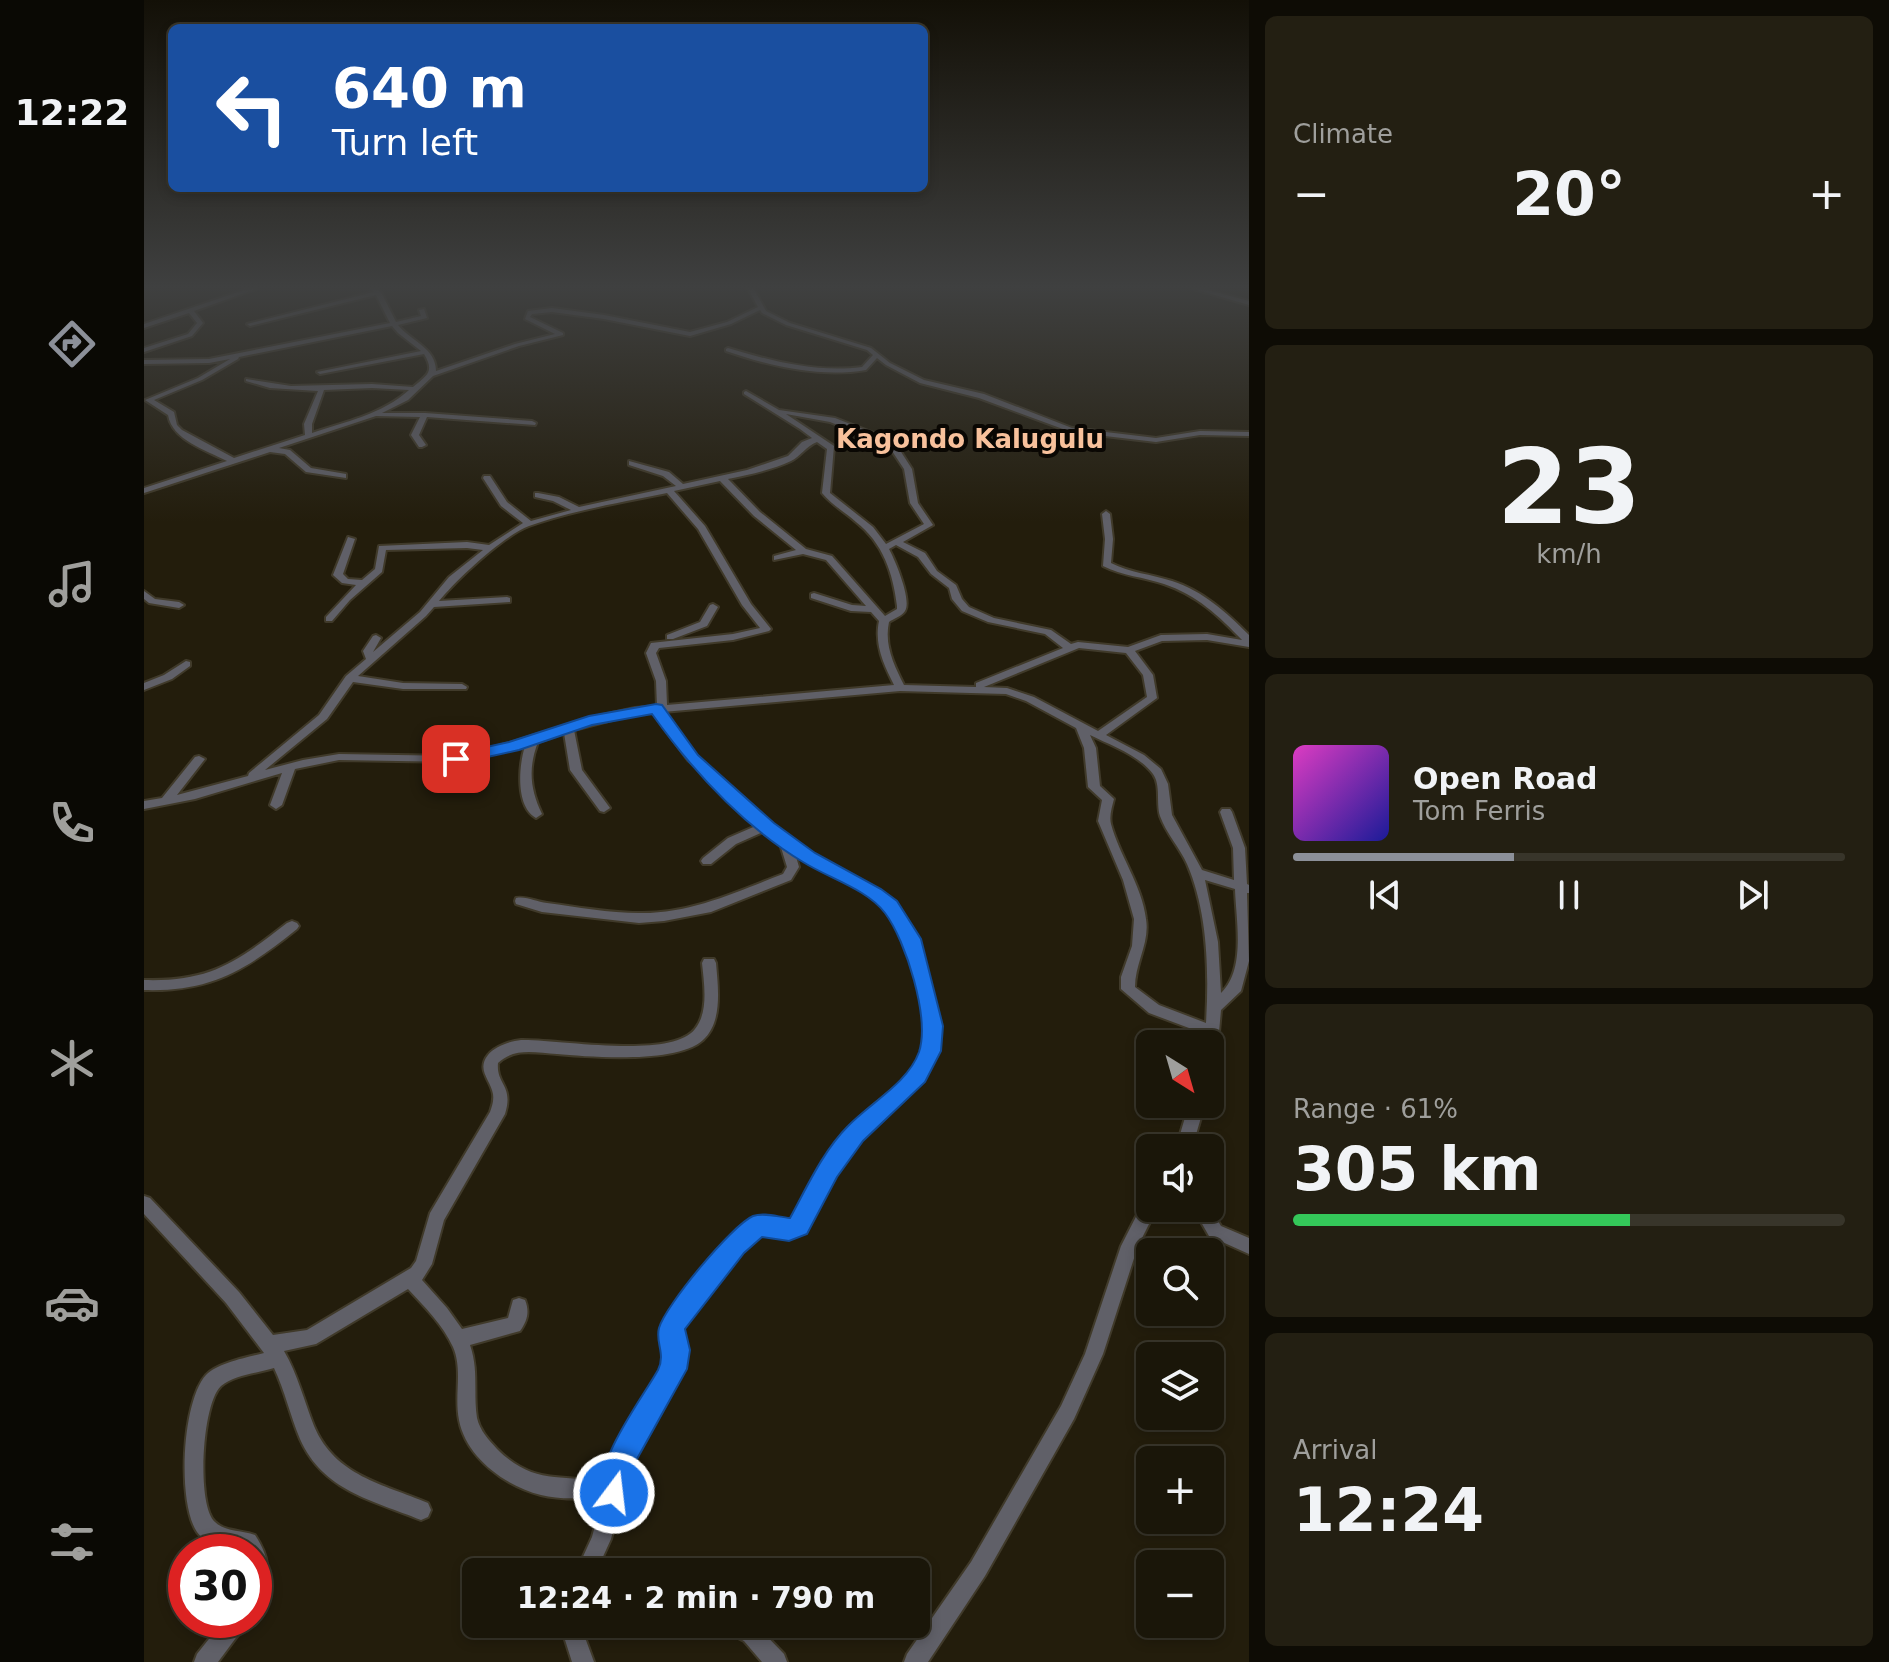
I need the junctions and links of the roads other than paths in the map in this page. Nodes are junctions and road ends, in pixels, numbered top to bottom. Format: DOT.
graph roads {
  1 [pos="222,367"];
  2 [pos="349,367"];
  3 [pos="434,367"];
  4 [pos="455,367"];
  5 [pos="811,367"];
  6 [pos="866,367"];
  7 [pos="893,367"];
  8 [pos="320,372"];
  9 [pos="431,375"];
  10 [pos="248,380"];
  11 [pos="414,389"];
  12 [pos="321,391"];
  13 [pos="746,393"];
  14 [pos="771,408"];
  15 [pos="372,415"];
  16 [pos="425,415"];
  17 [pos="532,423"];
  18 [pos="308,434"];
  19 [pos="1249,434"];
  20 [pos="817,438"];
  21 [pos="422,445"];
  22 [pos="264,449"];
  23 [pos="231,460"];
  24 [pos="632,463"];
  25 [pos="343,476"];
  26 [pos="487,478"];
  27 [pos="723,479"];
  28 [pos="682,487"];
  29 [pos="144,491"];
  30 [pos="670,491"];
  31 [pos="538,495"];
  32 [pos="578,510"];
  33 [pos="1106,514"];
  34 [pos="530,524"];
  35 [pos="351,539"];
  36 [pos="891,545"];
  37 [pos="491,548"];
  38 [pos="803,551"];
  39 [pos="777,558"];
  40 [pos="365,583"];
  41 [pos="144,594"];
  42 [pos="814,596"];
  43 [pos="507,600"];
  44 [pos="430,604"];
  45 [pos="179,605"];
  46 [pos="713,607"];
  47 [pos="872,609"];
  48 [pos="329,619"];
  49 [pos="884,621"];
  50 [pos="376,638"];
  51 [pos="1249,642"];
  52 [pos="655,645"];
  53 [pos="1068,647"];
  54 [pos="1129,650"];
  55 [pos="371,659"];
  56 [pos="186,664"];
  57 [pos="350,678"];
  58 [pos="144,687"];
  59 [pos="462,687"];
  60 [pos="900,688"];
  61 [pos="973,688"];
  62 [pos="659,708"];
  63 [pos="1081,726"];
  64 [pos="568,727"];
  65 [pos="1099,735"];
  66 [pos="533,739"];
  67 [pos="199,759"];
  68 [pos="290,767"];
  69 [pos="246,781"];
  70 [pos="166,801"];
  71 [pos="144,805"];
  72 [pos="276,805"];
  73 [pos="604,808"];
  74 [pos="1226,812"];
  75 [pos="536,814"];
  76 [pos="766,826"];
  77 [pos="785,841"];
  78 [pos="707,861"];
  79 [pos="1197,873"];
  80 [pos="1244,888"];
  81 [pos="521,901"];
  82 [pos="292,926"];
  83 [pos="709,963"];
  84 [pos="144,985"];
  85 [pos="1242,988"];
  86 [pos="1215,1007"];
  87 [pos="1210,1030"];
  88 [pos="1213,1030"];
  89 [pos="144,1203"];
  90 [pos="1139,1222"];
  91 [pos="1210,1222"];
  92 [pos="1249,1246"];
  93 [pos="410,1279"];
  94 [pos="519,1306"];
  95 [pos="458,1339"];
  96 [pos="273,1351"];
  97 [pos="614,1493"];
  98 [pos="421,1510"];
  99 [pos="214,1534"];
  100 [pos="592,1558"];
  101 [pos="223,1638"];
  102 [pos="575,1638"];
  103 [pos="755,1638"];
  104 [pos="205,1662"];
  105 [pos="583,1662"];
  106 [pos="776,1662"];
  107 [pos="915,1662"];
  1 -- 23 [label="street"];
  2 -- 8 [label="street"];
  3 -- 9 [label="street"];
  4 -- 9 [label="street"];
  5 -- 6 [label="street"];
  7 -- 19 [label="street"];
  9 -- 11 [label="street"];
  10 -- 12 [label="street"];
  11 -- 12 [label="street"];
  11 -- 15 [label="street"];
  12 -- 18 [label="street"];
  13 -- 14 [label="street"];
  14 -- 20 [label="street"];
  14 -- 36 [label="street"];
  15 -- 16 [label="street"];
  15 -- 18 [label="street"];
  16 -- 17 [label="street"];
  16 -- 21 [label="street"];
  18 -- 22 [label="street"];
  20 -- 27 [label="street"];
  20 -- 36 [label="street"];
  22 -- 23 [label="street"];
  22 -- 25 [label="street"];
  23 -- 29 [label="street"];
  24 -- 28 [label="street"];
  26 -- 34 [label="street"];
  27 -- 28 [label="street"];
  27 -- 38 [label="street"];
  28 -- 30 [label="street"];
  30 -- 32 [label="street"];
  30 -- 52 [label="street"];
  31 -- 32 [label="street"];
  32 -- 34 [label="street"];
  33 -- 51 [label="street"];
  34 -- 37 [label="street"];
  35 -- 40 [label="street"];
  36 -- 49 [label="street"];
  36 -- 53 [label="street"];
  37 -- 40 [label="street"];
  37 -- 44 [label="street"];
  38 -- 39 [label="street"];
  38 -- 47 [label="street"];
  40 -- 48 [label="street"];
  41 -- 45 [label="street"];
  42 -- 47 [label="street"];
  43 -- 44 [label="street"];
  44 -- 55 [label="street"];
  46 -- 52 [label="street"];
  47 -- 49 [label="street"];
  49 -- 60 [label="street"];
  50 -- 55 [label="street"];
  51 -- 54 [label="street"];
  52 -- 62 [label="street"];
  53 -- 54 [label="street"];
  53 -- 61 [label="street"];
  54 -- 65 [label="street"];
  55 -- 57 [label="street"];
  56 -- 58 [label="street"];
  57 -- 59 [label="street"];
  57 -- 69 [label="street"];
  60 -- 61 [label="street"];
  60 -- 62 [label="street"];
  61 -- 63 [label="street"];
  62 -- 64 [label="street"];
  62 -- 76 [label="street"];
  63 -- 65 [label="street"];
  63 -- 87 [label="street"];
  64 -- 66 [label="street"];
  64 -- 73 [label="street"];
  65 -- 79 [label="street"];
  66 -- 68 [label="street"];
  66 -- 75 [label="street"];
  67 -- 70 [label="street"];
  68 -- 69 [label="street"];
  68 -- 72 [label="street"];
  69 -- 70 [label="street"];
  70 -- 71 [label="street"];
  74 -- 80 [label="street"];
  76 -- 77 [label="street"];
  76 -- 78 [label="street"];
  77 -- 81 [label="street"];
  77 -- 97 [label="street"];
  79 -- 80 [label="street"];
  79 -- 86 [label="street"];
  80 -- 85 [label="street"];
  82 -- 84 [label="street"];
  83 -- 93 [label="street"];
  85 -- 86 [label="street"];
  86 -- 88 [label="street"];
  89 -- 96 [label="street"];
  90 -- 107 [label="street"];
  91 -- 92 [label="street"];
  93 -- 95 [label="street"];
  93 -- 96 [label="street"];
  94 -- 95 [label="street"];
  95 -- 97 [label="street"];
  96 -- 98 [label="street"];
  96 -- 99 [label="street"];
  97 -- 100 [label="street"];
  101 -- 104 [label="street"];
  102 -- 105 [label="street"];
  103 -- 106 [label="street"];
}
